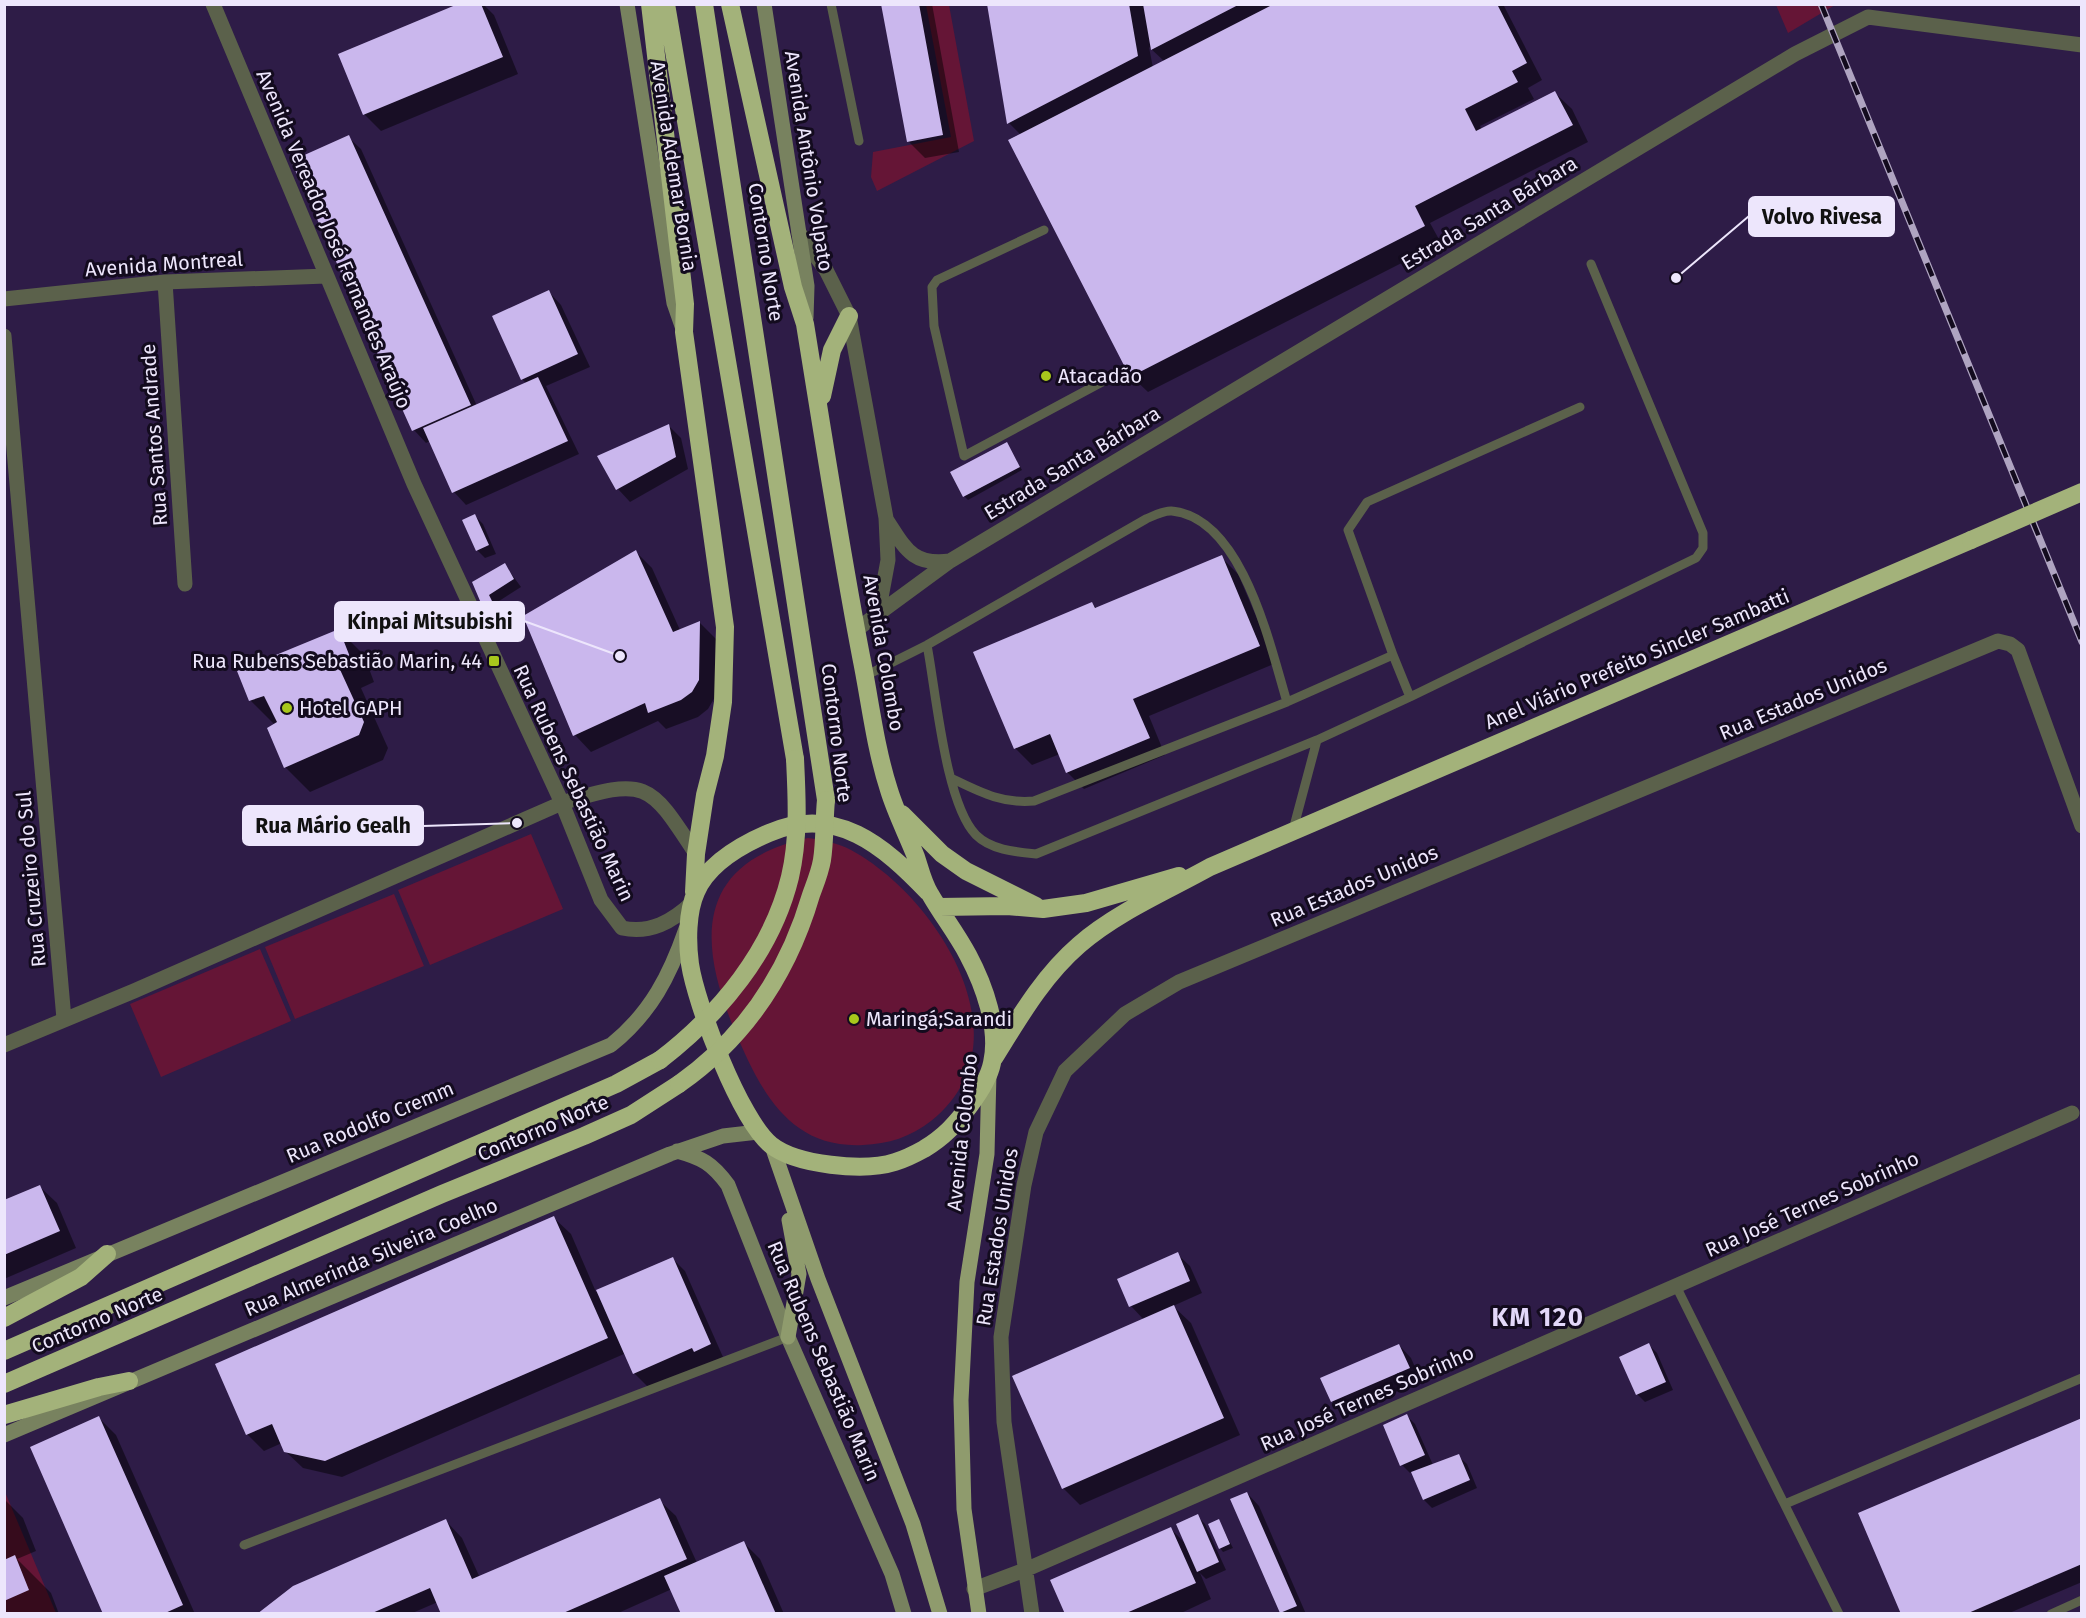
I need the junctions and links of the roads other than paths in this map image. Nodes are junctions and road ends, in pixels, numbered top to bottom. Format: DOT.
graph roads {
  1 [pos="213,4"];
  2 [pos="627,4"];
  3 [pos="650,4"];
  4 [pos="666,4"];
  5 [pos="704,4"];
  6 [pos="730,4"];
  7 [pos="764,4"];
  8 [pos="831,4"];
  9 [pos="2082,45"];
  10 [pos="859,141"];
  11 [pos="1044,230"];
  12 [pos="799,233"];
  13 [pos="1591,264"];
  14 [pos="326,276"];
  15 [pos="165,282"];
  16 [pos="4,299"];
  17 [pos="849,316"];
  18 [pos="806,324"];
  19 [pos="684,332"];
  20 [pos="4,336"];
  21 [pos="1117,374"];
  22 [pos="1580,407"];
  23 [pos="820,413"];
  24 [pos="416,489"];
  25 [pos="2082,492"];
  26 [pos="886,518"];
  27 [pos="950,561"];
  28 [pos="185,584"];
  29 [pos="878,614"];
  30 [pos="856,630"];
  31 [pos="927,645"];
  32 [pos="1393,656"];
  33 [pos="865,676"];
  34 [pos="1410,697"];
  35 [pos="1287,702"];
  36 [pos="1317,740"];
  37 [pos="951,778"];
  38 [pos="562,803"];
  39 [pos="895,806"];
  40 [pos="2082,826"];
  41 [pos="1292,832"];
  42 [pos="696,854"];
  43 [pos="1210,867"];
  44 [pos="934,899"];
  45 [pos="690,907"];
  46 [pos="1043,909"];
  47 [pos="64,1020"];
  48 [pos="4,1045"];
  49 [pos="992,1066"];
  50 [pos="2072,1113"];
  51 [pos="758,1132"];
  52 [pos="772,1146"];
  53 [pos="676,1151"];
  54 [pos="783,1184"];
  55 [pos="107,1254"];
  56 [pos="1676,1286"];
  57 [pos="4,1298"];
  58 [pos="4,1318"];
  59 [pos="788,1337"];
  60 [pos="4,1351"];
  61 [pos="2082,1378"];
  62 [pos="129,1381"];
  63 [pos="4,1384"];
  64 [pos="4,1416"];
  65 [pos="4,1436"];
  66 [pos="1785,1504"];
  67 [pos="244,1545"];
  68 [pos="1026,1570"];
  69 [pos="974,1589"];
  70 [pos="2082,1600"];
  71 [pos="904,1614"];
  72 [pos="940,1614"];
  73 [pos="979,1614"];
  74 [pos="1032,1614"];
  75 [pos="1839,1614"];
  76 [pos="2051,1614"];
  1 -- 14 [label="street, Avenida Vereador José Fernandes Araújo"];
  2 -- 19 [label="street, Avenida Ademar Bornia"];
  3 -- 19 [label="highway"];
  4 -- 60 [label="highway, Contorno Norte, bridge"];
  5 -- 63 [label="highway, Contorno Norte, bridge"];
  6 -- 18 [label="highway, Avenida Colombo"];
  7 -- 12 [label="street, Avenida Antônio Volpato"];
  8 -- 10 [label="lane"];
  9 -- 27 [label="street, Estrada Santa Bárbara"];
  11 -- 21 [label="lane"];
  12 -- 17 [label="street"];
  12 -- 18 [label="street, Avenida Antônio Volpato"];
  13 -- 34 [label="lane"];
  14 -- 15 [label="street, Avenida Montreal"];
  14 -- 24 [label="street, Avenida Vereador José Fernandes Araújo"];
  15 -- 16 [label="street, Avenida Montreal"];
  15 -- 28 [label="street, Rua Santos Andrade"];
  17 -- 23 [label="highway"];
  17 -- 26 [label="street"];
  18 -- 23 [label="highway, Avenida Colombo"];
  19 -- 42 [label="highway"];
  20 -- 47 [label="street, Rua Cruzeiro do Sul"];
  22 -- 32 [label="lane"];
  23 -- 30 [label="highway, Avenida Colombo"];
  24 -- 38 [label="street, Rua Rubens Sebastião Marin"];
  25 -- 41 [label="highway, Anel Viário Prefeito Sincler Sambatti, bridge"];
  26 -- 27 [label="street"];
  26 -- 29 [label="street"];
  27 -- 29 [label="street, Estrada Santa Bárbara"];
  29 -- 30 [label="street, Estrada Santa Bárbara"];
  30 -- 33 [label="highway, Avenida Colombo"];
  31 -- 33 [label="lane"];
  31 -- 35 [label="lane"];
  31 -- 37 [label="lane"];
  32 -- 34 [label="lane"];
  32 -- 35 [label="lane"];
  33 -- 39 [label="highway, Avenida Colombo"];
  34 -- 36 [label="lane"];
  35 -- 37 [label="lane"];
  36 -- 37 [label="lane"];
  36 -- 41 [label="lane"];
  38 -- 42 [label="street"];
  38 -- 45 [label="street, Rua Rubens Sebastião Marin"];
  38 -- 47 [label="street"];
  39 -- 44 [label="highway, Avenida Colombo"];
  39 -- 46 [label="highway"];
  40 -- 68 [label="street, Rua Estados Unidos"];
  41 -- 43 [label="highway, Anel Viário Prefeito Sincler Sambatti"];
  42 -- 45 [label="highway"];
  43 -- 46 [label="highway, Anel Viário Prefeito Sincler Sambatti"];
  43 -- 49 [label="highway, Anel Viário Prefeito Sincler Sambatti"];
  44 -- 45 [label="highway"];
  44 -- 46 [label="highway, Anel Viário Prefeito Sincler Sambatti"];
  44 -- 49 [label="highway, Avenida Colombo"];
  45 -- 51 [label="highway"];
  45 -- 55 [label="street, Rua Rodolfo Cremm"];
  47 -- 48 [label="street"];
  49 -- 52 [label="highway, Anel Viário Prefeito Sincler Sambatti"];
  49 -- 69 [label="main road, Avenida Colombo"];
  50 -- 56 [label="street, Rua José Ternes Sobrinho"];
  51 -- 52 [label="highway"];
  51 -- 53 [label="street, Rua Almerinda Silveira Coelho"];
  52 -- 54 [label="main road"];
  53 -- 59 [label="street, Rua Rubens Sebastião Marin"];
  53 -- 62 [label="street, Rua Almerinda Silveira Coelho"];
  54 -- 59 [label="main road"];
  54 -- 72 [label="main road"];
  55 -- 57 [label="street, Rua Rodolfo Cremm"];
  55 -- 58 [label="highway"];
  56 -- 66 [label="lane"];
  56 -- 68 [label="street, Rua José Ternes Sobrinho"];
  59 -- 67 [label="lane"];
  59 -- 71 [label="street, Rua Rubens Sebastião Marin"];
  61 -- 66 [label="lane"];
  62 -- 64 [label="highway"];
  62 -- 65 [label="street, Rua Almerinda Silveira Coelho"];
  66 -- 75 [label="lane"];
  68 -- 69 [label="street, Rua José Ternes Sobrinho"];
  68 -- 74 [label="street, Rua Estados Unidos"];
  69 -- 73 [label="main road, Avenida Colombo"];
  70 -- 76 [label="lane"];
}
